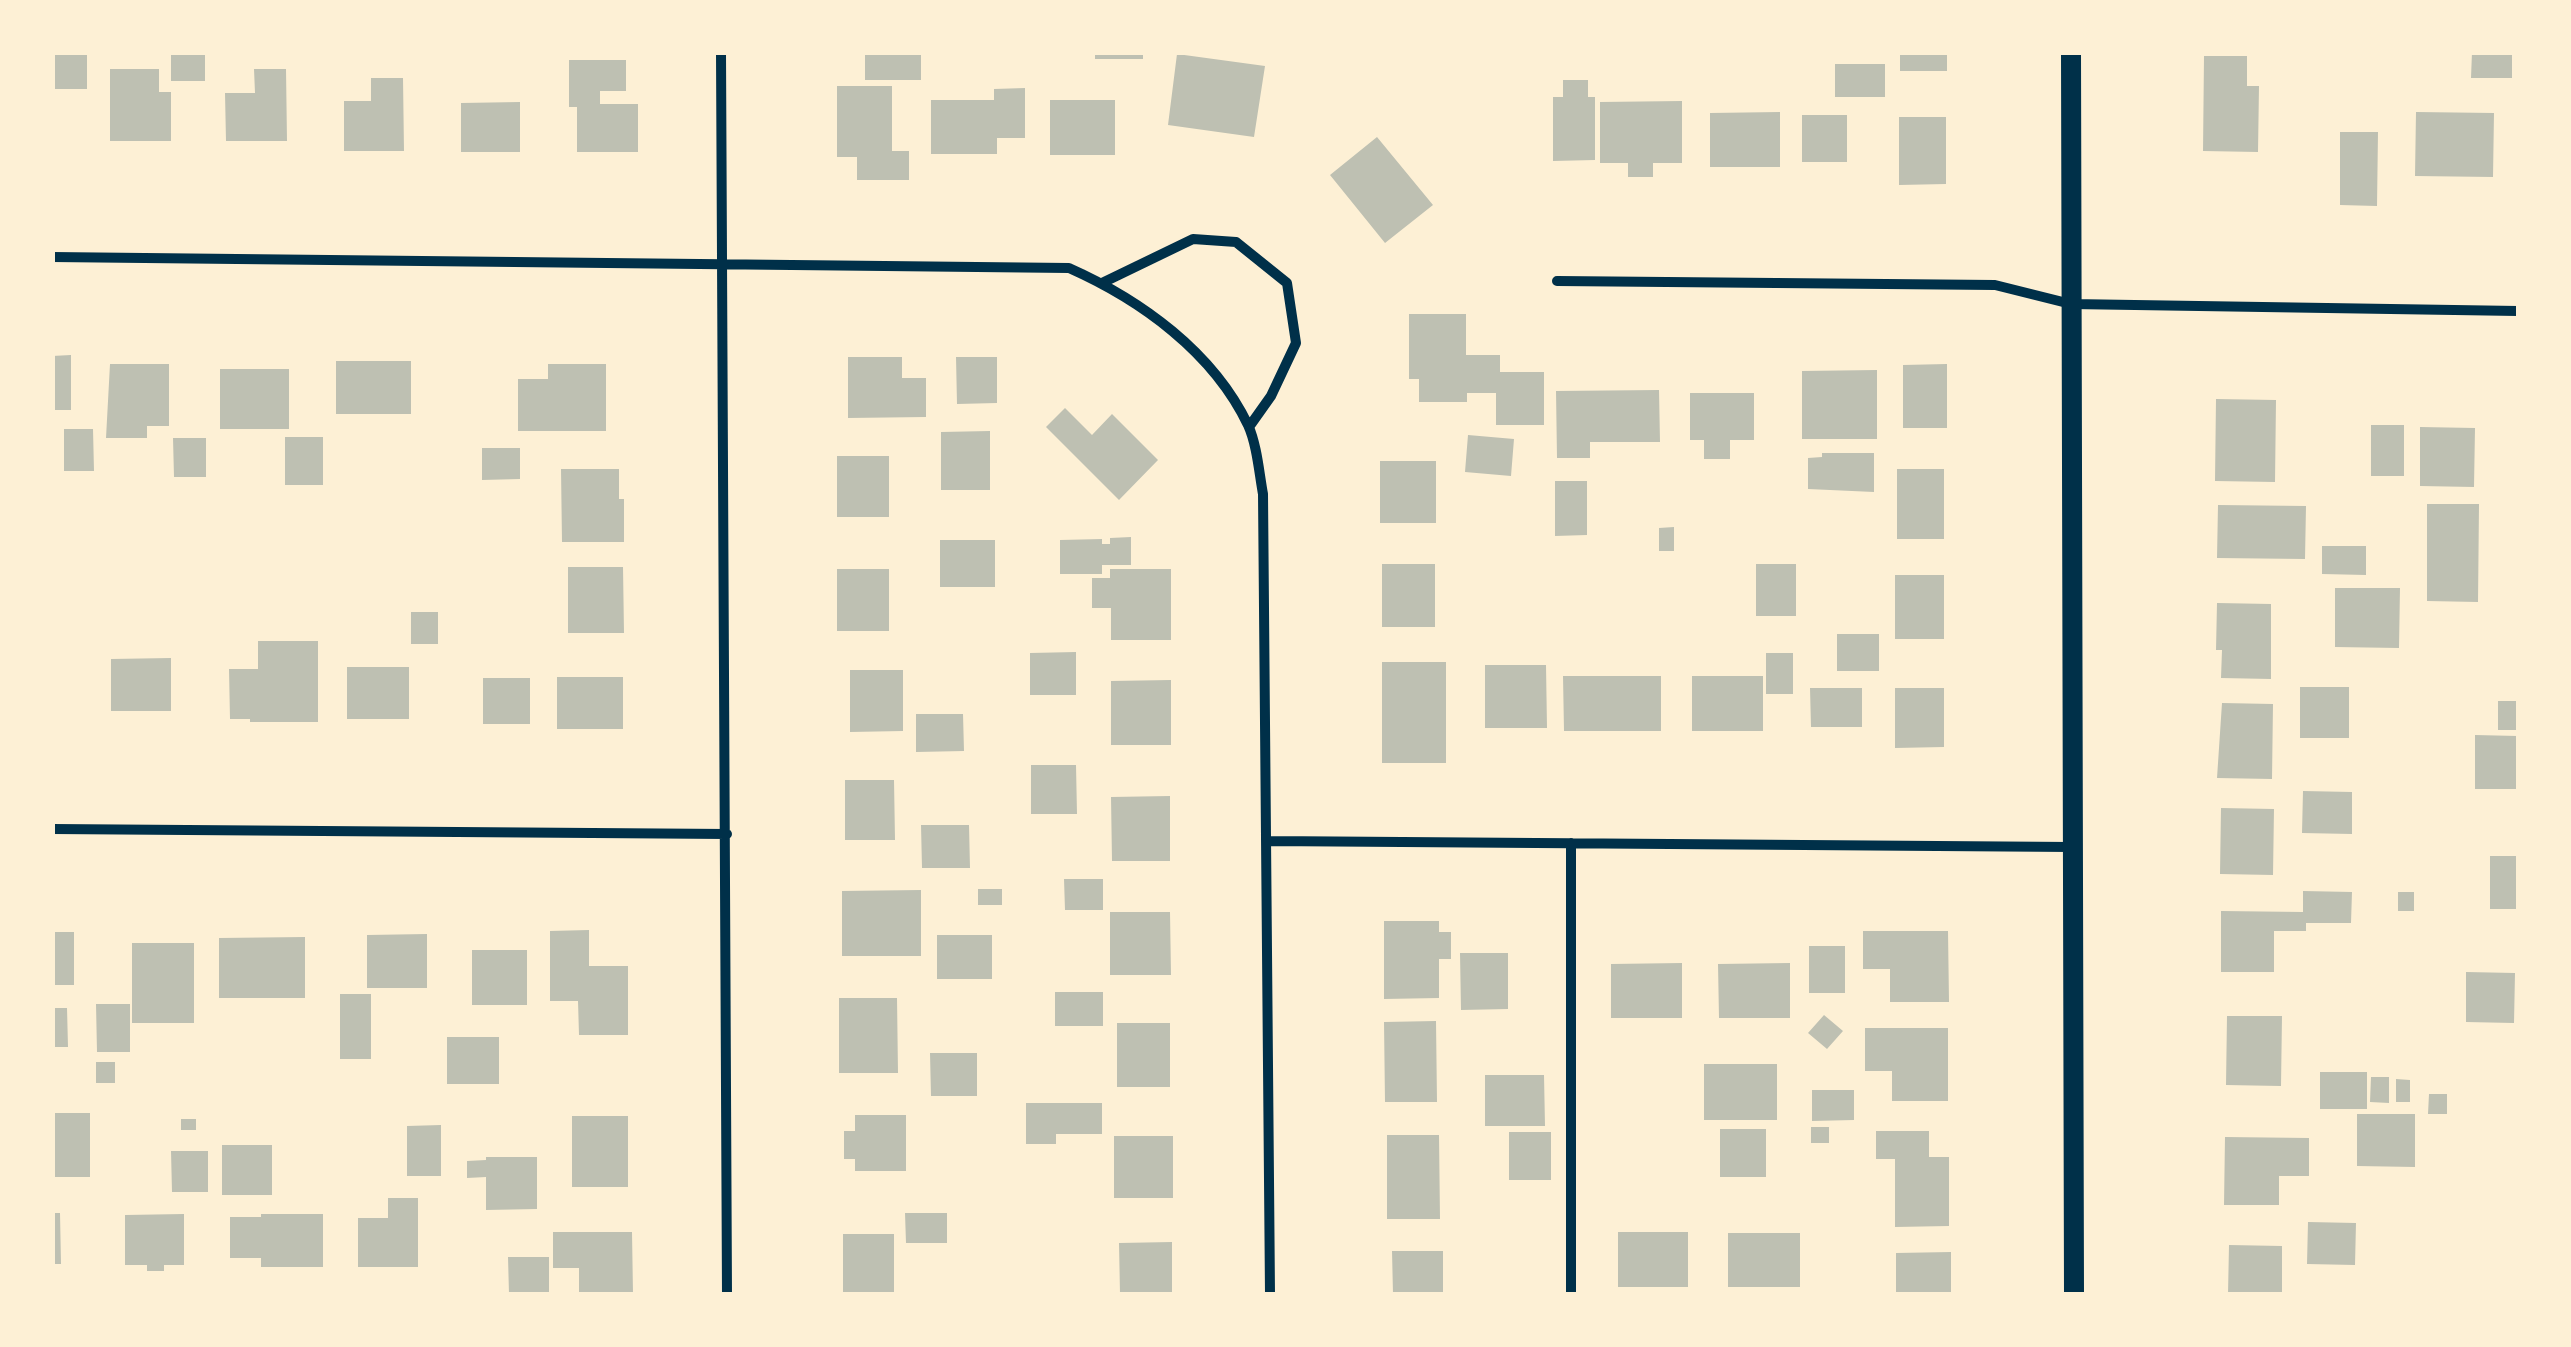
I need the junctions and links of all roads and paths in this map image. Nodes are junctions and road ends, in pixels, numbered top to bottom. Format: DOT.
graph roads {
  1 [pos="722,52"];
  2 [pos="2070,52"];
  3 [pos="52,257"];
  4 [pos="722,264"];
  5 [pos="1557,281"];
  6 [pos="1102,283"];
  7 [pos="2071,304"];
  8 [pos="2518,311"];
  9 [pos="1249,428"];
  10 [pos="52,829"];
  11 [pos="727,834"];
  12 [pos="1268,841"];
  13 [pos="1571,843"];
  14 [pos="2071,847"];
  15 [pos="727,1294"];
  16 [pos="1270,1294"];
  17 [pos="1570,1294"];
  18 [pos="2074,1294"];
  1 -- 4 [label="street"];
  2 -- 7 [label="main road"];
  3 -- 4 [label="street"];
  4 -- 6 [label="street"];
  4 -- 11 [label="street"];
  5 -- 7 [label="street"];
  6 -- 9 [label="street"];
  6 -- 9 [label="street"];
  7 -- 8 [label="street"];
  7 -- 14 [label="main road"];
  9 -- 12 [label="street"];
  10 -- 11 [label="street"];
  11 -- 15 [label="street"];
  12 -- 13 [label="street"];
  12 -- 16 [label="street"];
  13 -- 14 [label="street"];
  13 -- 17 [label="street"];
  14 -- 18 [label="main road"];
}
